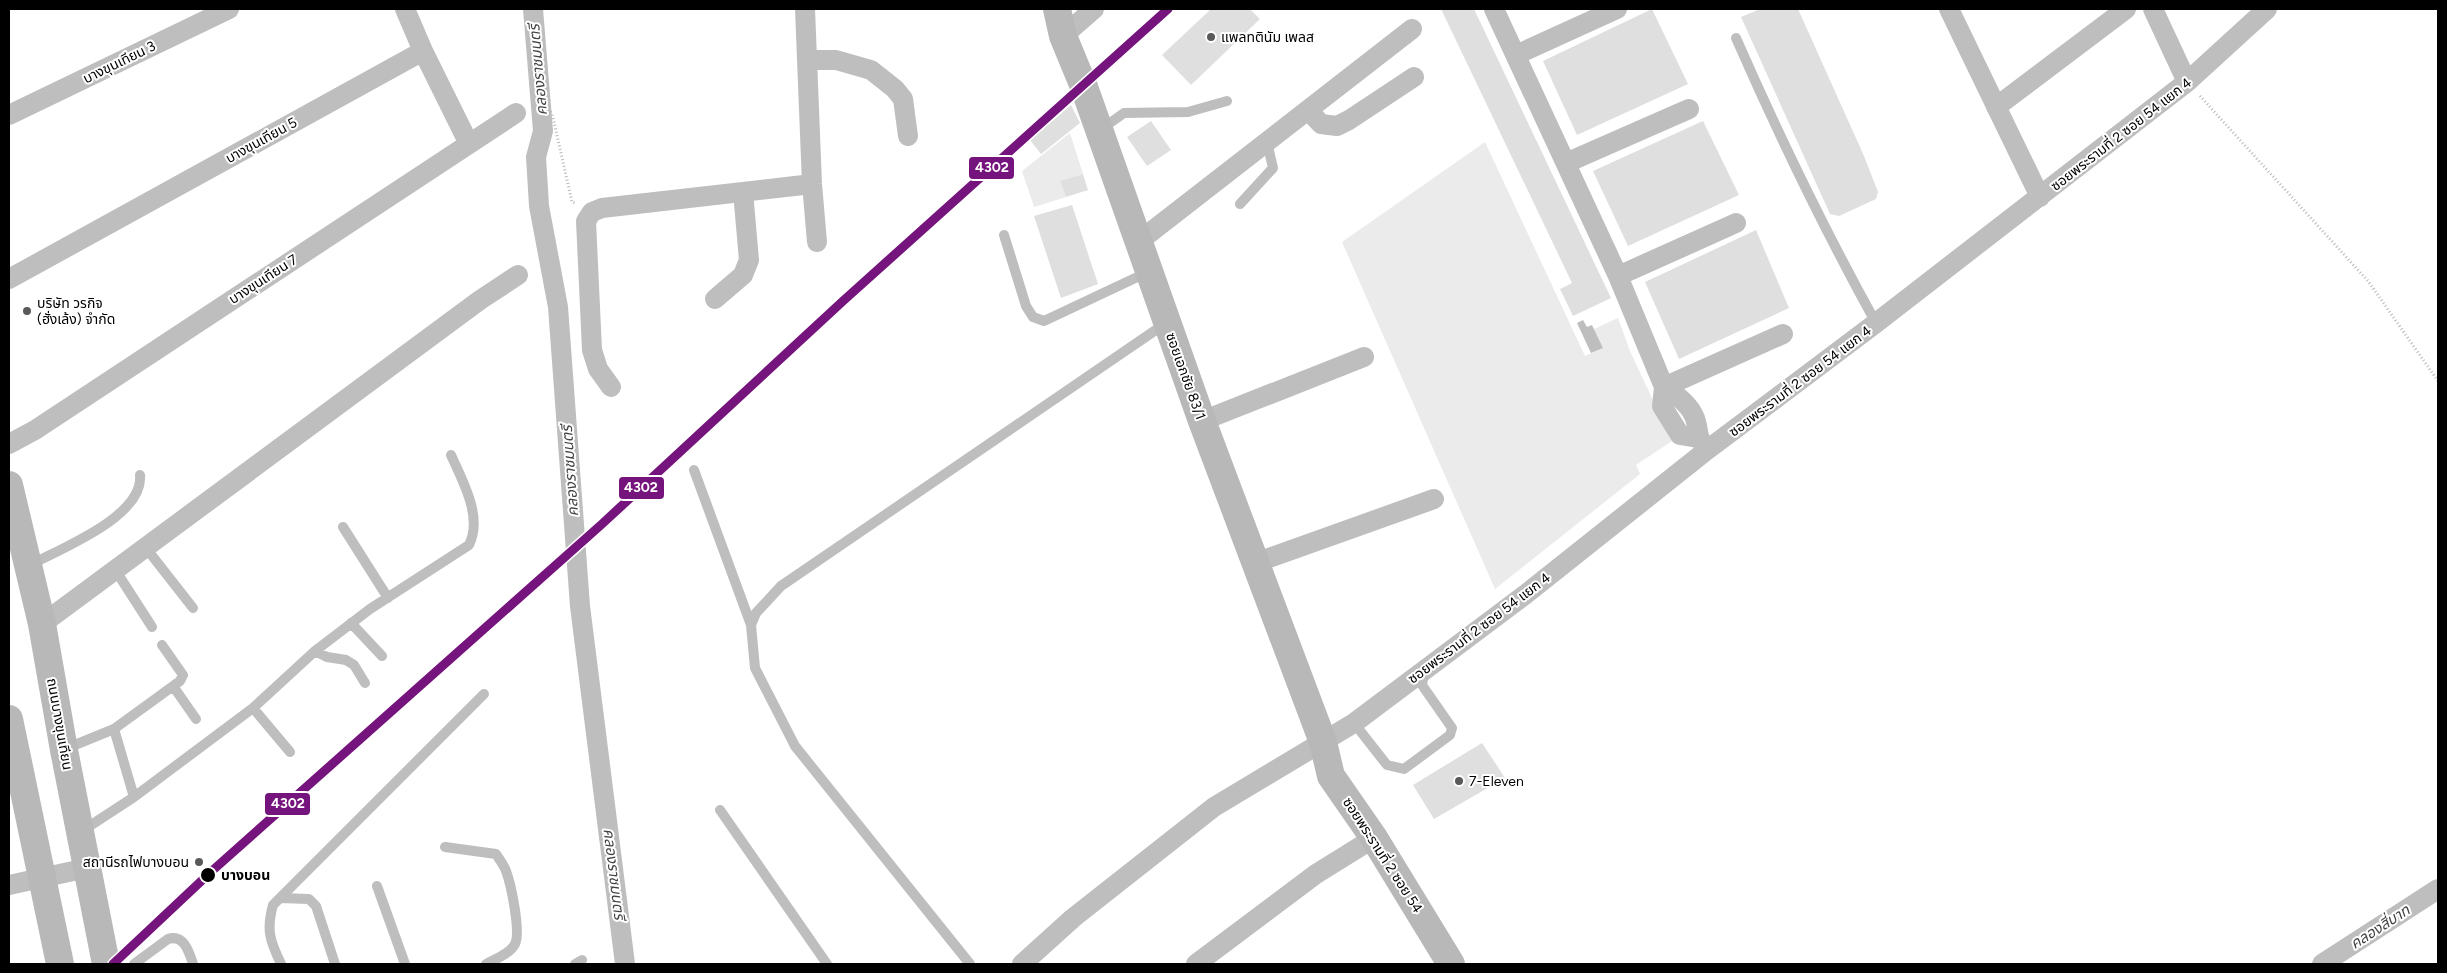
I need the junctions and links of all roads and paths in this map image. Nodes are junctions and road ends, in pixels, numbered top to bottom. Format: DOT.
graph roads {
  1 [pos="229,9"];
  2 [pos="405,9"];
  3 [pos="805,9"];
  4 [pos="1057,9"];
  5 [pos="1094,9"];
  6 [pos="1494,9"];
  7 [pos="1618,9"];
  8 [pos="1949,9"];
  9 [pos="2126,9"];
  10 [pos="2153,9"];
  11 [pos="2267,9"];
  12 [pos="1412,29"];
  13 [pos="1063,36"];
  14 [pos="1736,38"];
  15 [pos="423,51"];
  16 [pos="1516,55"];
  17 [pos="807,60"];
  18 [pos="1414,77"];
  19 [pos="2187,82"];
  20 [pos="1227,101"];
  21 [pos="1996,107"];
  22 [pos="546,109"];
  23 [pos="1690,109"];
  24 [pos="1308,110"];
  25 [pos="516,112"];
  26 [pos="9,115"];
  27 [pos="1099,130"];
  28 [pos="908,136"];
  29 [pos="1267,142"];
  30 [pos="470,144"];
  31 [pos="1566,163"];
  32 [pos="812,184"];
  33 [pos="743,192"];
  34 [pos="2040,197"];
  35 [pos="1240,204"];
  36 [pos="592,212"];
  37 [pos="1736,223"];
  38 [pos="1004,235"];
  39 [pos="817,242"];
  40 [pos="1138,242"];
  41 [pos="1149,271"];
  42 [pos="518,275"];
  43 [pos="1618,276"];
  44 [pos="9,279"];
  45 [pos="715,299"];
  46 [pos="1167,322"];
  47 [pos="1876,323"];
  48 [pos="1783,334"];
  49 [pos="1364,357"];
  50 [pos="2438,381"];
  51 [pos="610,386"];
  52 [pos="1664,387"];
  53 [pos="1202,421"];
  54 [pos="9,444"];
  55 [pos="1702,444"];
  56 [pos="451,455"];
  57 [pos="694,470"];
  58 [pos="140,475"];
  59 [pos="9,485"];
  60 [pos="1434,499"];
  61 [pos="343,527"];
  62 [pos="146,548"];
  63 [pos="1255,563"];
  64 [pos="30,566"];
  65 [pos="116,571"];
  66 [pos="388,598"];
  67 [pos="193,608"];
  68 [pos="351,623"];
  69 [pos="42,624"];
  70 [pos="751,625"];
  71 [pos="152,627"];
  72 [pos="162,645"];
  73 [pos="315,651"];
  74 [pos="382,656"];
  75 [pos="1424,669"];
  76 [pos="366,683"];
  77 [pos="173,686"];
  78 [pos="484,694"];
  79 [pos="253,708"];
  80 [pos="196,718"];
  81 [pos="9,719"];
  82 [pos="1354,723"];
  83 [pos="114,729"];
  84 [pos="1323,742"];
  85 [pos="64,750"];
  86 [pos="290,752"];
  87 [pos="134,797"];
  88 [pos="720,810"];
  89 [pos="81,831"];
  90 [pos="1374,838"];
  91 [pos="445,847"];
  92 [pos="88,868"];
  93 [pos="41,878"];
  94 [pos="9,885"];
  95 [pos="377,886"];
  96 [pos="280,898"];
  97 [pos="60,964"];
  98 [pos="106,964"];
  99 [pos="134,964"];
  100 [pos="193,964"];
  101 [pos="281,964"];
  102 [pos="335,964"];
  103 [pos="405,964"];
  104 [pos="486,964"];
  105 [pos="827,964"];
  106 [pos="970,964"];
  107 [pos="1022,964"];
  108 [pos="1196,964"];
  109 [pos="1451,964"];
  1 -- 26 [label="street, บางขุนเทียน 3"];
  2 -- 15 [label="street"];
  3 -- 17 [label="street"];
  4 -- 13 [label="street, ซอยเอกชัย 83/1"];
  5 -- 13 [label="street"];
  6 -- 16 [label="street"];
  7 -- 16 [label="street"];
  8 -- 21 [label="street"];
  9 -- 21 [label="street"];
  10 -- 19 [label="street"];
  11 -- 19 [label="street, ซอยพระรามที่ 2 ซอย 54 แยก 4"];
  12 -- 24 [label="street"];
  13 -- 27 [label="street, ซอยเอกชัย 83/1"];
  14 -- 47 [label="lane"];
  15 -- 30 [label="street"];
  15 -- 44 [label="street, บางขุนเทียน 5"];
  16 -- 31 [label="street"];
  17 -- 28 [label="street"];
  17 -- 32 [label="street"];
  18 -- 24 [label="street"];
  19 -- 34 [label="street, ซอยพระรามที่ 2 ซอย 54 แยก 4"];
  19 -- 50 [label="path"];
  20 -- 27 [label="lane"];
  21 -- 34 [label="street"];
  22 -- 36 [label="path"];
  23 -- 31 [label="street"];
  24 -- 29 [label="street"];
  25 -- 30 [label="street, บางขุนเทียน 7"];
  27 -- 40 [label="street, ซอยเอกชัย 83/1"];
  29 -- 35 [label="lane"];
  29 -- 40 [label="street"];
  30 -- 54 [label="street, บางขุนเทียน 7"];
  31 -- 43 [label="street"];
  32 -- 33 [label="street"];
  32 -- 39 [label="street"];
  33 -- 36 [label="street"];
  33 -- 45 [label="street"];
  34 -- 47 [label="street, ซอยพระรามที่ 2 ซอย 54 แยก 4"];
  36 -- 51 [label="street"];
  37 -- 43 [label="street"];
  38 -- 41 [label="lane"];
  40 -- 41 [label="street, ซอยเอกชัย 83/1"];
  41 -- 46 [label="street, ซอยเอกชัย 83/1"];
  42 -- 62 [label="street"];
  43 -- 52 [label="street"];
  46 -- 53 [label="street, ซอยเอกชัย 83/1"];
  46 -- 70 [label="lane"];
  47 -- 55 [label="street, ซอยพระรามที่ 2 ซอย 54 แยก 4"];
  48 -- 52 [label="street"];
  49 -- 53 [label="street"];
  52 -- 55 [label="street"];
  53 -- 63 [label="street, ซอยเอกชัย 83/1"];
  55 -- 75 [label="street, ซอยพระรามที่ 2 ซอย 54 แยก 4"];
  56 -- 66 [label="lane"];
  57 -- 70 [label="lane"];
  58 -- 64 [label="lane"];
  59 -- 64 [label="street, ถนนบางขุนเทียน"];
  60 -- 63 [label="street"];
  61 -- 66 [label="lane"];
  62 -- 65 [label="street"];
  62 -- 67 [label="lane"];
  63 -- 84 [label="street, ซอยเอกชัย 83/1"];
  64 -- 69 [label="street, ถนนบางขุนเทียน"];
  65 -- 69 [label="street"];
  65 -- 71 [label="lane"];
  66 -- 68 [label="lane"];
  68 -- 73 [label="lane"];
  68 -- 74 [label="lane"];
  69 -- 85 [label="street, ถนนบางขุนเทียน"];
  70 -- 106 [label="lane"];
  72 -- 77 [label="lane"];
  73 -- 76 [label="lane"];
  73 -- 79 [label="lane"];
  75 -- 82 [label="street, ซอยพระรามที่ 2 ซอย 54 แยก 4"];
  75 -- 82 [label="lane"];
  77 -- 80 [label="lane"];
  77 -- 83 [label="lane"];
  78 -- 96 [label="lane"];
  79 -- 86 [label="lane"];
  79 -- 87 [label="lane"];
  81 -- 93 [label="street"];
  82 -- 84 [label="street, ซอยพระรามที่ 2 ซอย 54 แยก 4"];
  83 -- 85 [label="lane"];
  83 -- 87 [label="lane"];
  84 -- 90 [label="street, ซอยพระรามที่ 2 ซอย 54"];
  84 -- 107 [label="street, ซอยพระรามที่ 2 ซอย 54 แยก 4"];
  85 -- 89 [label="street, ถนนบางขุนเทียน"];
  87 -- 89 [label="lane"];
  88 -- 105 [label="lane"];
  89 -- 92 [label="street, ถนนบางขุนเทียน"];
  90 -- 108 [label="street"];
  90 -- 109 [label="street, ซอยพระรามที่ 2 ซอย 54"];
  91 -- 104 [label="lane"];
  92 -- 93 [label="street"];
  92 -- 98 [label="street, ถนนบางขุนเทียน"];
  93 -- 94 [label="street"];
  93 -- 97 [label="street"];
  95 -- 103 [label="lane"];
  96 -- 101 [label="lane"];
  96 -- 102 [label="lane"];
  99 -- 100 [label="lane"];
}
